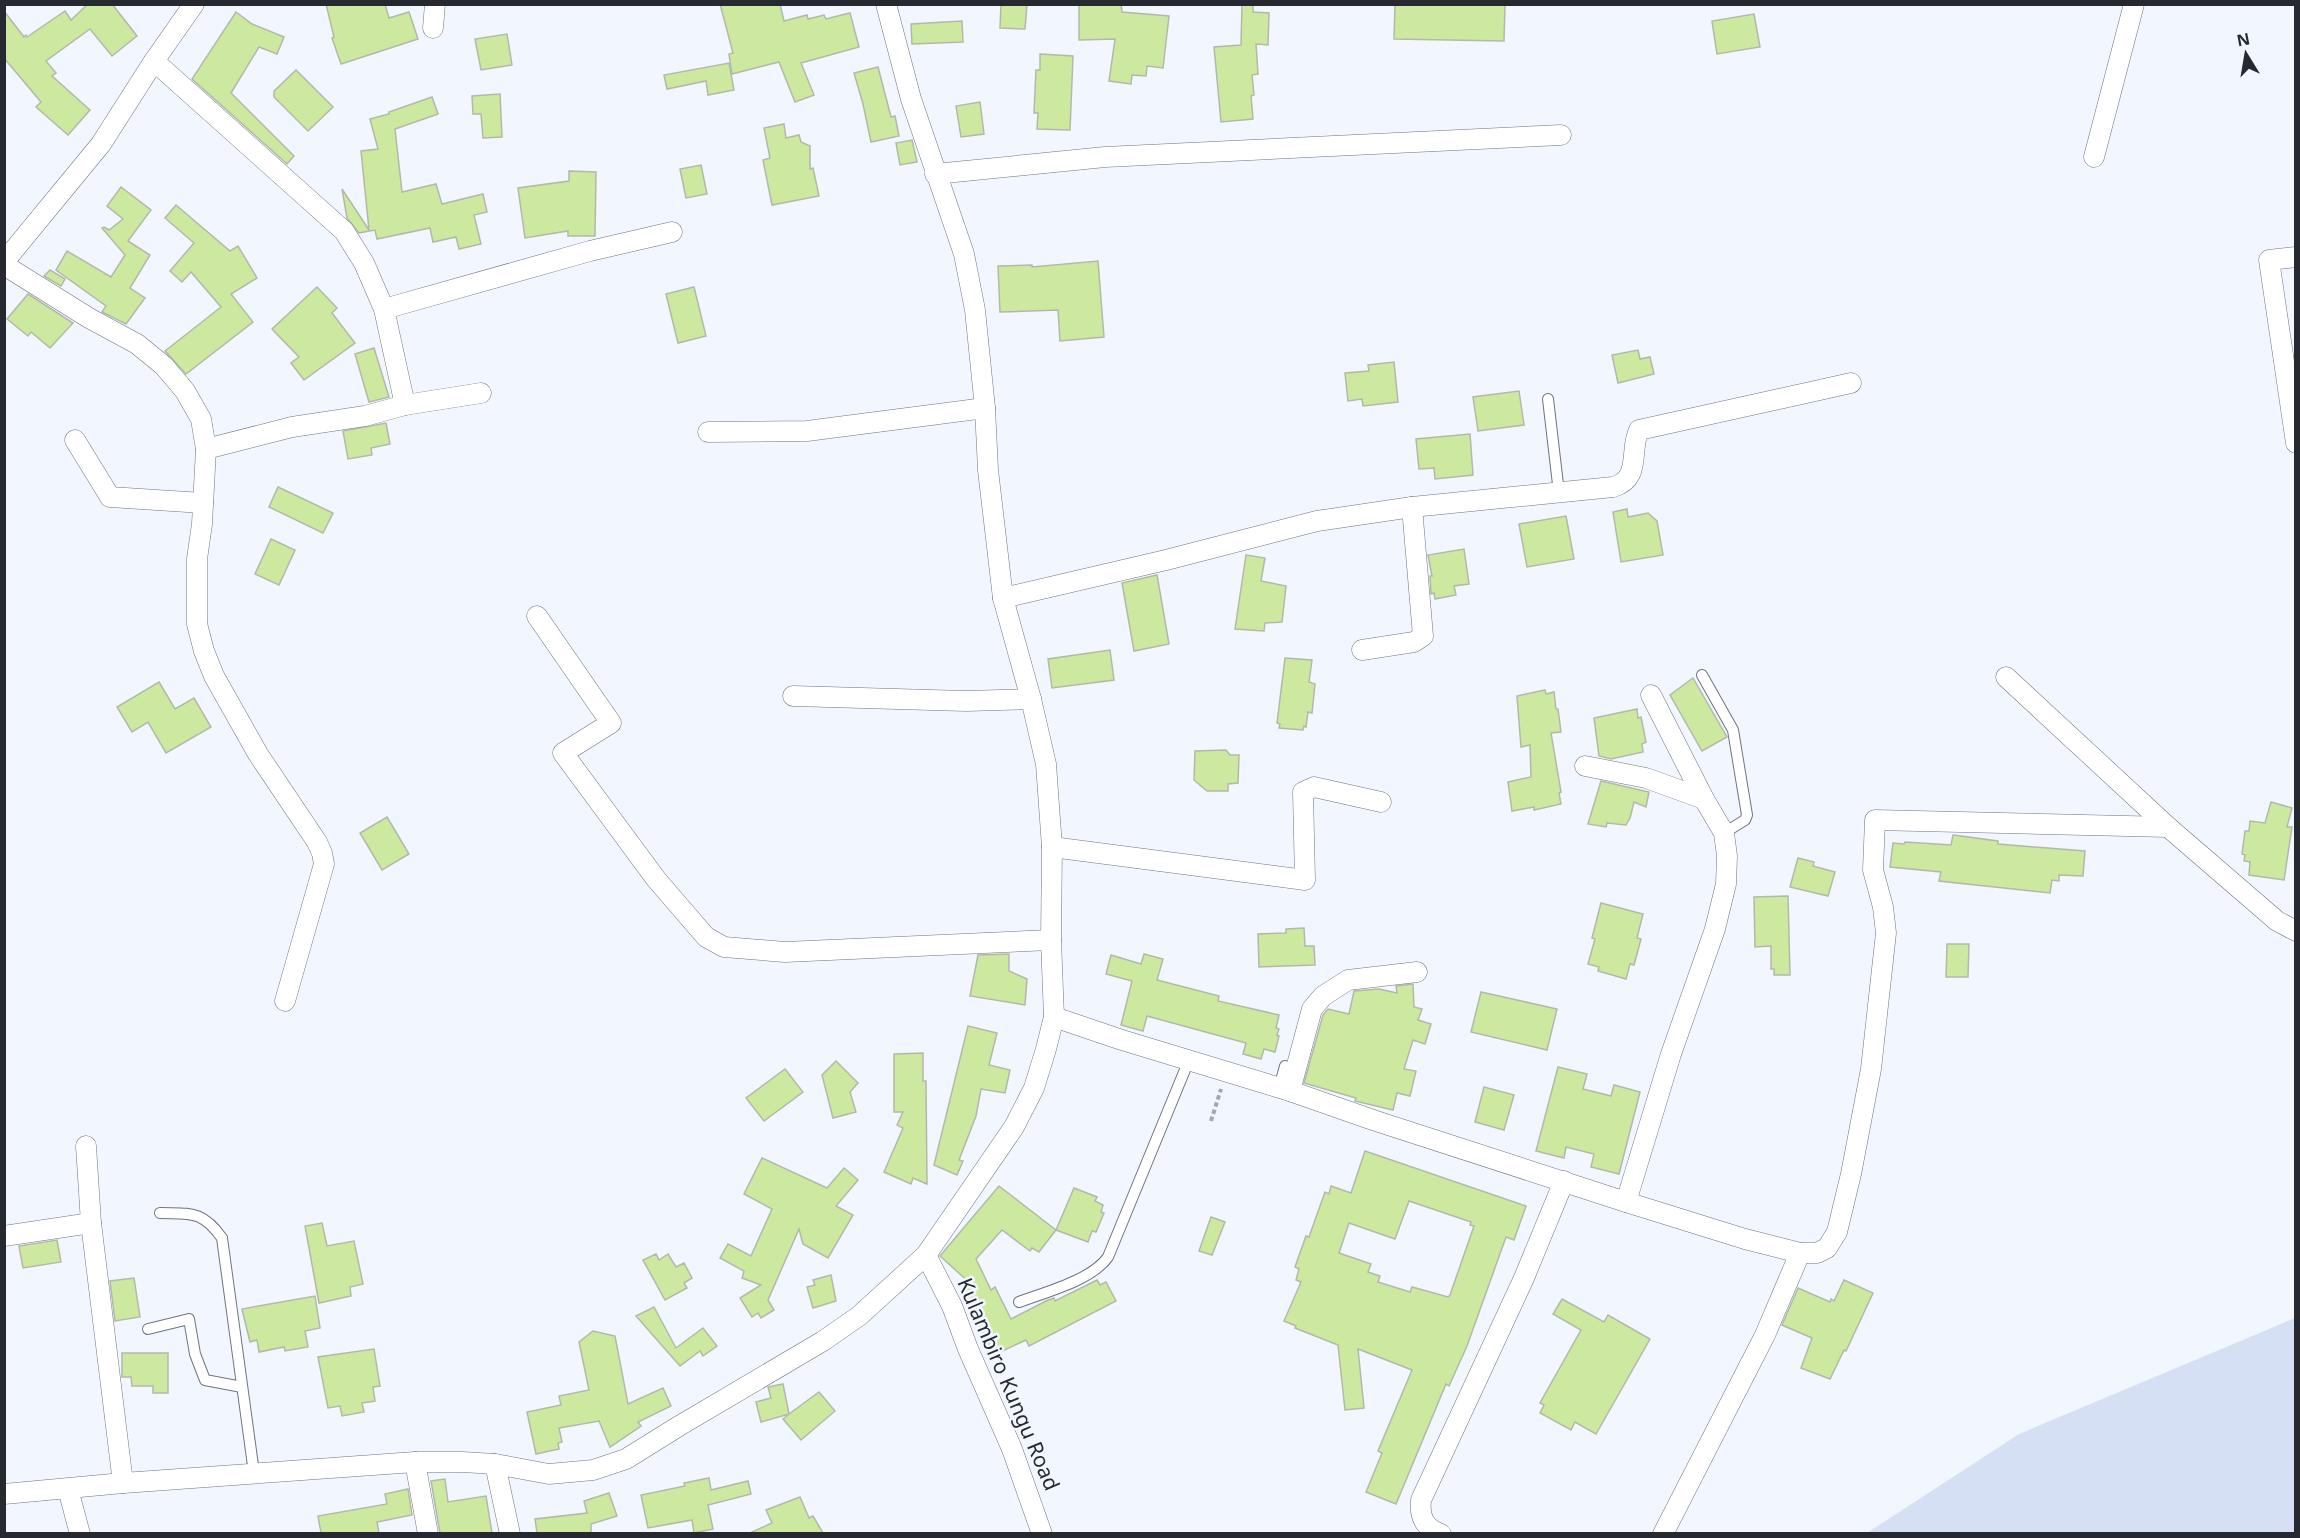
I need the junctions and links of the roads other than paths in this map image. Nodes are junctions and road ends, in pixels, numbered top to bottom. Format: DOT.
graph roads {
  1 [pos="194,4"];
  2 [pos="435,4"];
  3 [pos="886,4"];
  4 [pos="2134,4"];
  5 [pos="433,28"];
  6 [pos="154,61"];
  7 [pos="1561,135"];
  8 [pos="2094,157"];
  9 [pos="935,174"];
  10 [pos="672,232"];
  11 [pos="2295,257"];
  12 [pos="4,263"];
  13 [pos="384,309"];
  14 [pos="1851,383"];
  15 [pos="481,393"];
  16 [pos="1548,399"];
  17 [pos="405,405"];
  18 [pos="985,408"];
  19 [pos="708,432"];
  20 [pos="75,440"];
  21 [pos="2295,443"];
  22 [pos="206,449"];
  23 [pos="1559,493"];
  24 [pos="203,503"];
  25 [pos="1412,507"];
  26 [pos="1003,598"];
  27 [pos="537,616"];
  28 [pos="1362,650"];
  29 [pos="1702,675"];
  30 [pos="2006,677"];
  31 [pos="1651,695"];
  32 [pos="793,696"];
  33 [pos="1031,699"];
  34 [pos="1585,766"];
  35 [pos="1704,799"];
  36 [pos="1381,802"];
  37 [pos="2168,827"];
  38 [pos="1724,833"];
  39 [pos="1052,847"];
  40 [pos="2295,931"];
  41 [pos="1051,940"];
  42 [pos="1417,972"];
  43 [pos="285,1001"];
  44 [pos="1054,1017"];
  45 [pos="1189,1060"];
  46 [pos="1285,1066"];
  47 [pos="1284,1089"];
  48 [pos="86,1146"];
  49 [pos="1564,1181"];
  50 [pos="1626,1202"];
  51 [pos="160,1213"];
  52 [pos="91,1223"];
  53 [pos="4,1236"];
  54 [pos="1800,1253"];
  55 [pos="926,1255"];
  56 [pos="1019,1302"];
  57 [pos="148,1329"];
  58 [pos="242,1387"];
  59 [pos="415,1462"];
  60 [pos="495,1464"];
  61 [pos="254,1473"];
  62 [pos="123,1483"];
  63 [pos="68,1489"];
  64 [pos="4,1494"];
  65 [pos="80,1533"];
  66 [pos="428,1533"];
  67 [pos="510,1533"];
  68 [pos="1042,1533"];
  69 [pos="1442,1533"];
  70 [pos="1663,1533"];
  1 -- 6 [label="street"];
  2 -- 5 [label="street"];
  3 -- 9 [label="street"];
  4 -- 8 [label="street"];
  6 -- 12 [label="street"];
  6 -- 13 [label="street"];
  7 -- 9 [label="street"];
  9 -- 18 [label="street"];
  10 -- 13 [label="street"];
  11 -- 21 [label="street"];
  12 -- 22 [label="street"];
  13 -- 17 [label="street"];
  14 -- 23 [label="street"];
  15 -- 17 [label="street"];
  16 -- 23 [label="lane"];
  17 -- 22 [label="street"];
  18 -- 19 [label="street"];
  18 -- 26 [label="street"];
  20 -- 24 [label="street"];
  22 -- 24 [label="street"];
  23 -- 25 [label="street"];
  24 -- 43 [label="street"];
  25 -- 26 [label="street"];
  25 -- 28 [label="street"];
  26 -- 33 [label="street"];
  27 -- 41 [label="street"];
  29 -- 38 [label="lane"];
  30 -- 37 [label="street"];
  31 -- 35 [label="street"];
  32 -- 33 [label="street"];
  33 -- 39 [label="street"];
  34 -- 35 [label="street"];
  35 -- 38 [label="street"];
  36 -- 39 [label="street"];
  37 -- 40 [label="street"];
  37 -- 54 [label="street"];
  38 -- 50 [label="street"];
  39 -- 41 [label="street"];
  41 -- 44 [label="street"];
  42 -- 47 [label="street"];
  44 -- 45 [label="street"];
  44 -- 55 [label="street"];
  45 -- 47 [label="street"];
  45 -- 56 [label="lane"];
  46 -- 47 [label="lane"];
  47 -- 49 [label="street"];
  48 -- 52 [label="street"];
  49 -- 50 [label="street"];
  49 -- 69 [label="street"];
  50 -- 54 [label="street"];
  51 -- 58 [label="lane"];
  52 -- 53 [label="street"];
  52 -- 62 [label="street"];
  54 -- 70 [label="street"];
  55 -- 60 [label="street"];
  55 -- 68 [label="street, Kulambiro Kungu Road"];
  57 -- 58 [label="lane"];
  58 -- 61 [label="lane"];
  59 -- 60 [label="street"];
  59 -- 61 [label="street"];
  59 -- 66 [label="street"];
  60 -- 67 [label="street"];
  61 -- 62 [label="street"];
  62 -- 63 [label="street"];
  63 -- 64 [label="street"];
  63 -- 65 [label="street"];
}
